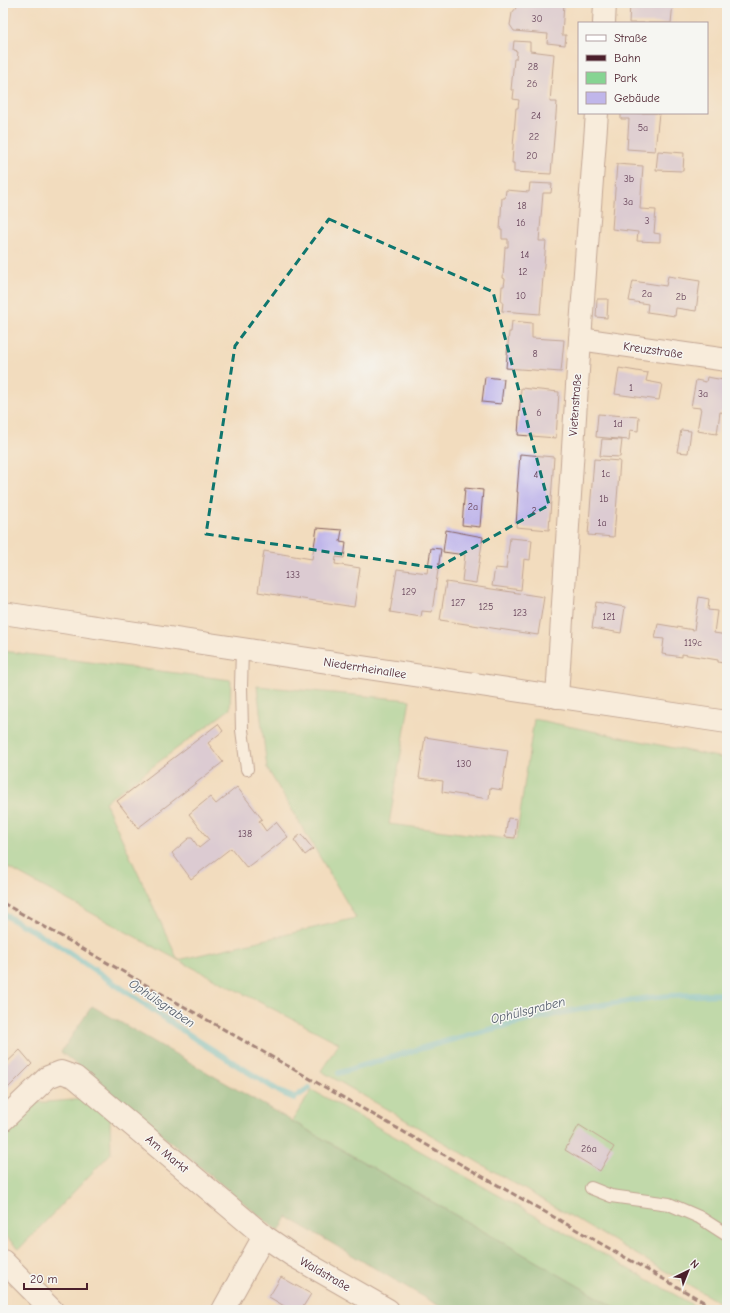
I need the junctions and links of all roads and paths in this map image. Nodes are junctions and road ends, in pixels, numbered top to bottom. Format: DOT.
graph roads {
  1 [pos="605,3"];
  2 [pos="604,22"];
  3 [pos="597,114"];
  4 [pos="580,339"];
  5 [pos="727,360"];
  6 [pos="3,613"];
  7 [pos="242,649"];
  8 [pos="557,697"];
  9 [pos="727,722"];
  10 [pos="247,769"];
  11 [pos="3,1120"];
  12 [pos="592,1188"];
  13 [pos="727,1235"];
  14 [pos="264,1236"];
  15 [pos="3,1261"];
  16 [pos="52,1310"];
  17 [pos="223,1310"];
  18 [pos="388,1310"];
  1 -- 2 [label="street"];
  3 -- 4 [label="street, Vietenstraße"];
  4 -- 5 [label="street, Kreuzstraße"];
  4 -- 8 [label="street, Vietenstraße"];
  6 -- 7 [label="street, Niederrheinallee"];
  7 -- 8 [label="street, Niederrheinallee"];
  7 -- 10 [label="lane"];
  8 -- 9 [label="street, Niederrheinallee"];
  11 -- 14 [label="street, Am Markt"];
  12 -- 13 [label="lane"];
  14 -- 17 [label="street"];
  14 -- 18 [label="street, Waldstraße"];
  15 -- 16 [label="street"];
}
